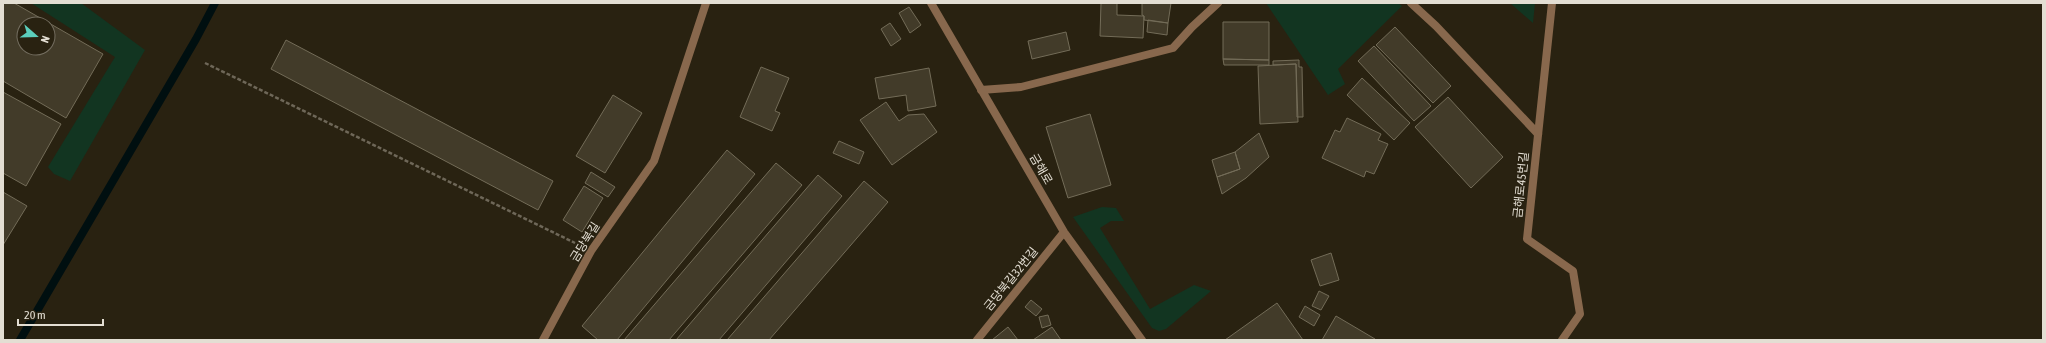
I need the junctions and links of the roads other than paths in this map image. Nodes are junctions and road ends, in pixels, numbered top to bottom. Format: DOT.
graph roads {
  1 [pos="706,3"];
  2 [pos="931,3"];
  3 [pos="1218,3"];
  4 [pos="1411,3"];
  5 [pos="1552,3"];
  6 [pos="981,90"];
  7 [pos="1538,134"];
  8 [pos="1064,232"];
  9 [pos="543,340"];
  10 [pos="977,340"];
  11 [pos="1142,340"];
  12 [pos="1562,340"];
  1 -- 9 [label="street, 금당북길"];
  2 -- 6 [label="street, 금해로"];
  3 -- 6 [label="street"];
  4 -- 7 [label="street"];
  5 -- 7 [label="street, 금해로45번길"];
  6 -- 8 [label="street, 금해로"];
  7 -- 12 [label="street, 금해로45번길"];
  8 -- 10 [label="street, 금당북길32번길"];
  8 -- 11 [label="street, 금해로"];
}
